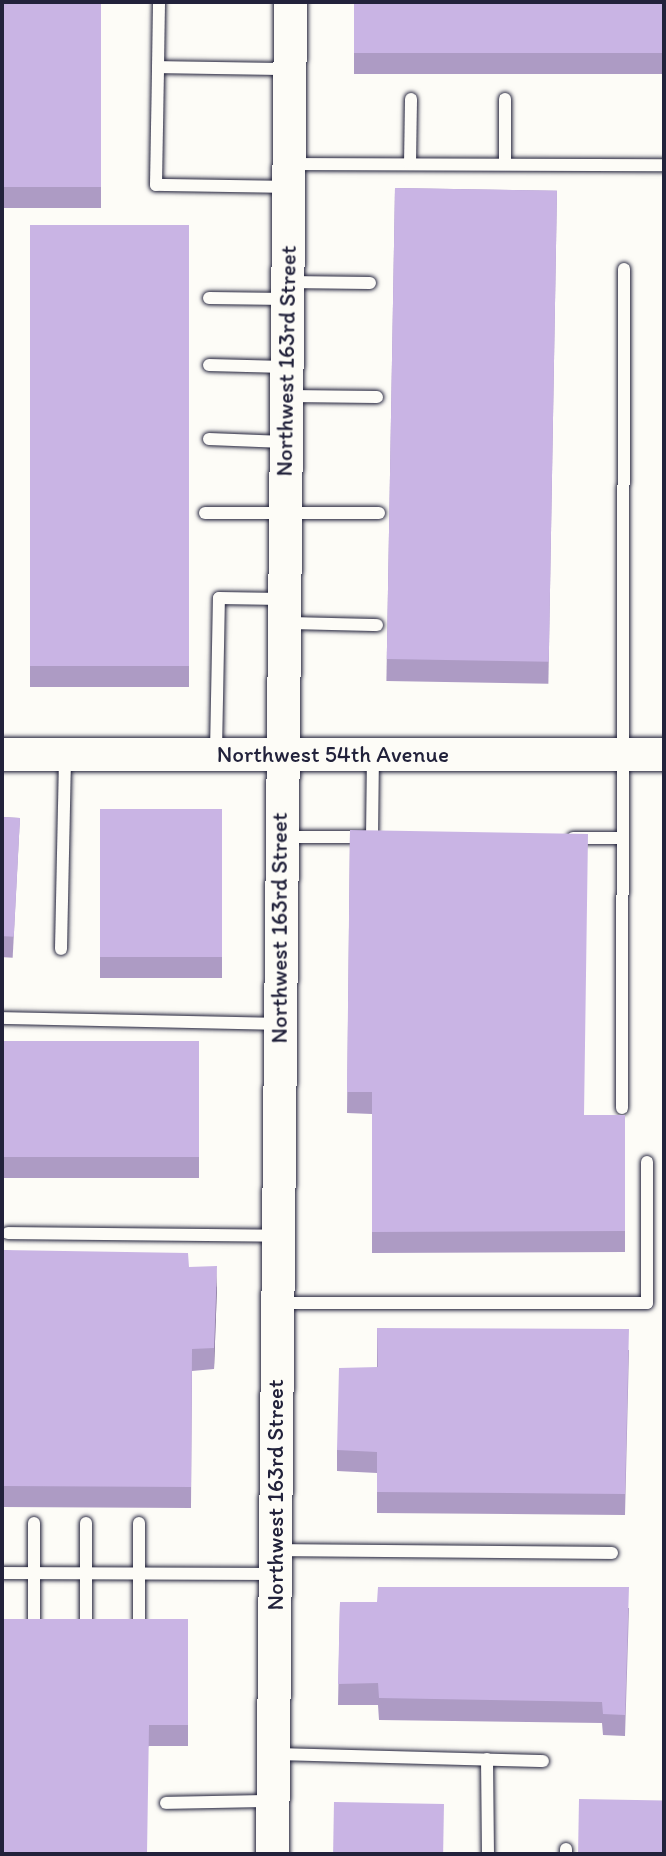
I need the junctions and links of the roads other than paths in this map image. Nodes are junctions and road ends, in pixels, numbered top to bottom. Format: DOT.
graph roads {
  1 [pos="159,2"];
  2 [pos="290,2"];
  3 [pos="158,67"];
  4 [pos="289,69"];
  5 [pos="411,99"];
  6 [pos="505,99"];
  7 [pos="410,164"];
  8 [pos="505,164"];
  9 [pos="664,165"];
  10 [pos="288,175"];
  11 [pos="624,269"];
  12 [pos="370,283"];
  13 [pos="286,291"];
  14 [pos="209,298"];
  15 [pos="209,365"];
  16 [pos="285,381"];
  17 [pos="377,397"];
  18 [pos="209,439"];
  19 [pos="285,442"];
  20 [pos="284,511"];
  21 [pos="205,513"];
  22 [pos="379,513"];
  23 [pos="283,611"];
  24 [pos="377,625"];
  25 [pos="2,754"];
  26 [pos="65,754"];
  27 [pos="216,754"];
  28 [pos="281,754"];
  29 [pos="373,754"];
  30 [pos="621,754"];
  31 [pos="664,754"];
  32 [pos="280,837"];
  33 [pos="372,837"];
  34 [pos="386,837"];
  35 [pos="552,838"];
  36 [pos="621,838"];
  37 [pos="61,949"];
  38 [pos="2,1018"];
  39 [pos="279,1024"];
  40 [pos="622,1108"];
  41 [pos="647,1162"];
  42 [pos="8,1233"];
  43 [pos="277,1236"];
  44 [pos="276,1303"];
  45 [pos="34,1523"];
  46 [pos="86,1523"];
  47 [pos="139,1523"];
  48 [pos="612,1553"];
  49 [pos="274,1562"];
  50 [pos="2,1573"];
  51 [pos="34,1573"];
  52 [pos="86,1574"];
  53 [pos="139,1574"];
  54 [pos="34,1625"];
  55 [pos="86,1625"];
  56 [pos="139,1626"];
  57 [pos="272,1754"];
  58 [pos="487,1759"];
  59 [pos="543,1761"];
  60 [pos="272,1801"];
  61 [pos="166,1803"];
  62 [pos="272,1854"];
  63 [pos="488,1854"];
  1 -- 3 [label="lane"];
  2 -- 4 [label="street, Northwest 163rd Street"];
  3 -- 4 [label="lane"];
  3 -- 10 [label="lane"];
  4 -- 10 [label="street, Northwest 163rd Street"];
  5 -- 7 [label="lane"];
  6 -- 8 [label="lane"];
  7 -- 8 [label="lane"];
  7 -- 10 [label="lane"];
  8 -- 9 [label="lane"];
  10 -- 13 [label="street, Northwest 163rd Street"];
  11 -- 30 [label="lane"];
  12 -- 13 [label="lane"];
  13 -- 14 [label="lane"];
  13 -- 16 [label="street, Northwest 163rd Street"];
  15 -- 16 [label="lane"];
  16 -- 17 [label="lane"];
  16 -- 19 [label="street, Northwest 163rd Street"];
  18 -- 19 [label="lane"];
  19 -- 20 [label="street, Northwest 163rd Street"];
  20 -- 21 [label="lane"];
  20 -- 22 [label="lane"];
  20 -- 23 [label="street, Northwest 163rd Street"];
  23 -- 24 [label="lane"];
  23 -- 27 [label="lane"];
  23 -- 28 [label="street, Northwest 163rd Street"];
  25 -- 26 [label="street, Northwest 54th Avenue"];
  26 -- 27 [label="street, Northwest 54th Avenue"];
  26 -- 37 [label="lane"];
  27 -- 28 [label="street, Northwest 54th Avenue"];
  28 -- 29 [label="street, Northwest 54th Avenue"];
  28 -- 32 [label="street, Northwest 163rd Street"];
  29 -- 30 [label="street, Northwest 54th Avenue"];
  29 -- 33 [label="lane"];
  30 -- 31 [label="street, Northwest 54th Avenue"];
  30 -- 36 [label="lane"];
  32 -- 33 [label="lane"];
  32 -- 39 [label="street, Northwest 163rd Street"];
  33 -- 34 [label="lane"];
  35 -- 36 [label="lane"];
  36 -- 40 [label="lane"];
  38 -- 39 [label="lane"];
  39 -- 43 [label="street, Northwest 163rd Street"];
  41 -- 44 [label="lane"];
  42 -- 43 [label="lane"];
  43 -- 44 [label="street, Northwest 163rd Street"];
  44 -- 49 [label="street, Northwest 163rd Street"];
  45 -- 51 [label="lane"];
  46 -- 52 [label="lane"];
  47 -- 53 [label="lane"];
  48 -- 49 [label="lane"];
  49 -- 53 [label="lane"];
  49 -- 57 [label="street, Northwest 163rd Street"];
  50 -- 51 [label="lane"];
  51 -- 52 [label="lane"];
  51 -- 54 [label="lane"];
  52 -- 53 [label="lane"];
  52 -- 55 [label="lane"];
  53 -- 56 [label="lane"];
  57 -- 58 [label="lane"];
  57 -- 60 [label="street, Northwest 163rd Street"];
  58 -- 59 [label="lane"];
  58 -- 63 [label="lane"];
  60 -- 61 [label="lane"];
  60 -- 62 [label="street, Northwest 163rd Street"];
}
